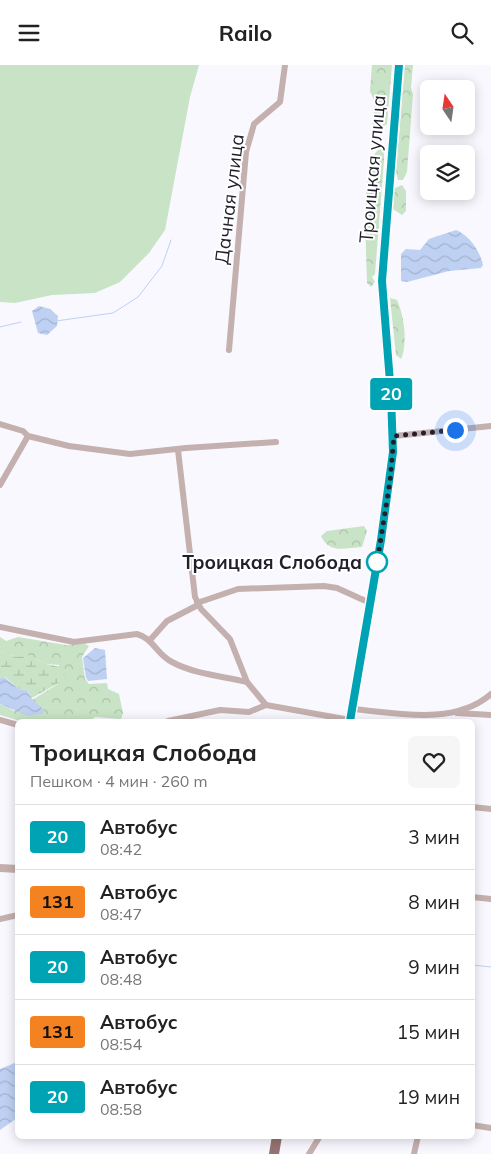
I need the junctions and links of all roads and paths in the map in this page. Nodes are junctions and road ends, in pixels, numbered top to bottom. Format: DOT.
graph roads {
  1 [pos="285,65"];
  2 [pos="399,65"];
  3 [pos="229,350"];
  4 [pos="0,424"];
  5 [pos="491,426"];
  6 [pos="28,436"];
  7 [pos="394,436"];
  8 [pos="276,442"];
  9 [pos="178,450"];
  10 [pos="0,485"];
  11 [pos="370,603"];
  12 [pos="198,604"];
  13 [pos="0,627"];
  14 [pos="150,641"];
  15 [pos="247,681"];
  16 [pos="491,694"];
  17 [pos="266,705"];
  18 [pos="352,709"];
  19 [pos="452,713"];
  20 [pos="491,715"];
  21 [pos="425,718"];
  22 [pos="177,719"];
  23 [pos="340,719"];
  24 [pos="350,719"];
  25 [pos="0,720"];
  26 [pos="15,724"];
  27 [pos="475,807"];
  28 [pos="491,809"];
  29 [pos="0,868"];
  30 [pos="15,869"];
  31 [pos="475,897"];
  32 [pos="491,899"];
  33 [pos="15,916"];
  34 [pos="0,919"];
  35 [pos="475,1125"];
  36 [pos="491,1128"];
  37 [pos="276,1139"];
  38 [pos="318,1139"];
  39 [pos="417,1139"];
  40 [pos="274,1154"];
  41 [pos="309,1154"];
  42 [pos="414,1154"];
  1 -- 3 [label="street, Дачная улица"];
  2 -- 7 [label="main road, Троицкая улица"];
  4 -- 6 [label="street"];
  5 -- 7 [label="street"];
  6 -- 9 [label="street"];
  6 -- 10 [label="street"];
  7 -- 11 [label="main road, Троицкая улица"];
  8 -- 9 [label="street"];
  9 -- 12 [label="street"];
  11 -- 12 [label="street"];
  11 -- 18 [label="main road, Троицкая улица"];
  12 -- 14 [label="street"];
  12 -- 15 [label="street"];
  13 -- 14 [label="street"];
  14 -- 15 [label="street"];
  15 -- 17 [label="street"];
  16 -- 19 [label="street"];
  17 -- 22 [label="street"];
  17 -- 23 [label="street"];
  18 -- 21 [label="street"];
  18 -- 24 [label="main road, Троицкая улица"];
  19 -- 20 [label="street"];
  19 -- 21 [label="street"];
  25 -- 26 [label="street"];
  27 -- 28 [label="street"];
  29 -- 30 [label="street"];
  31 -- 32 [label="street"];
  33 -- 34 [label="street"];
  35 -- 36 [label="street"];
  37 -- 40 [label="main road"];
  38 -- 41 [label="street"];
  39 -- 42 [label="street"];
}
